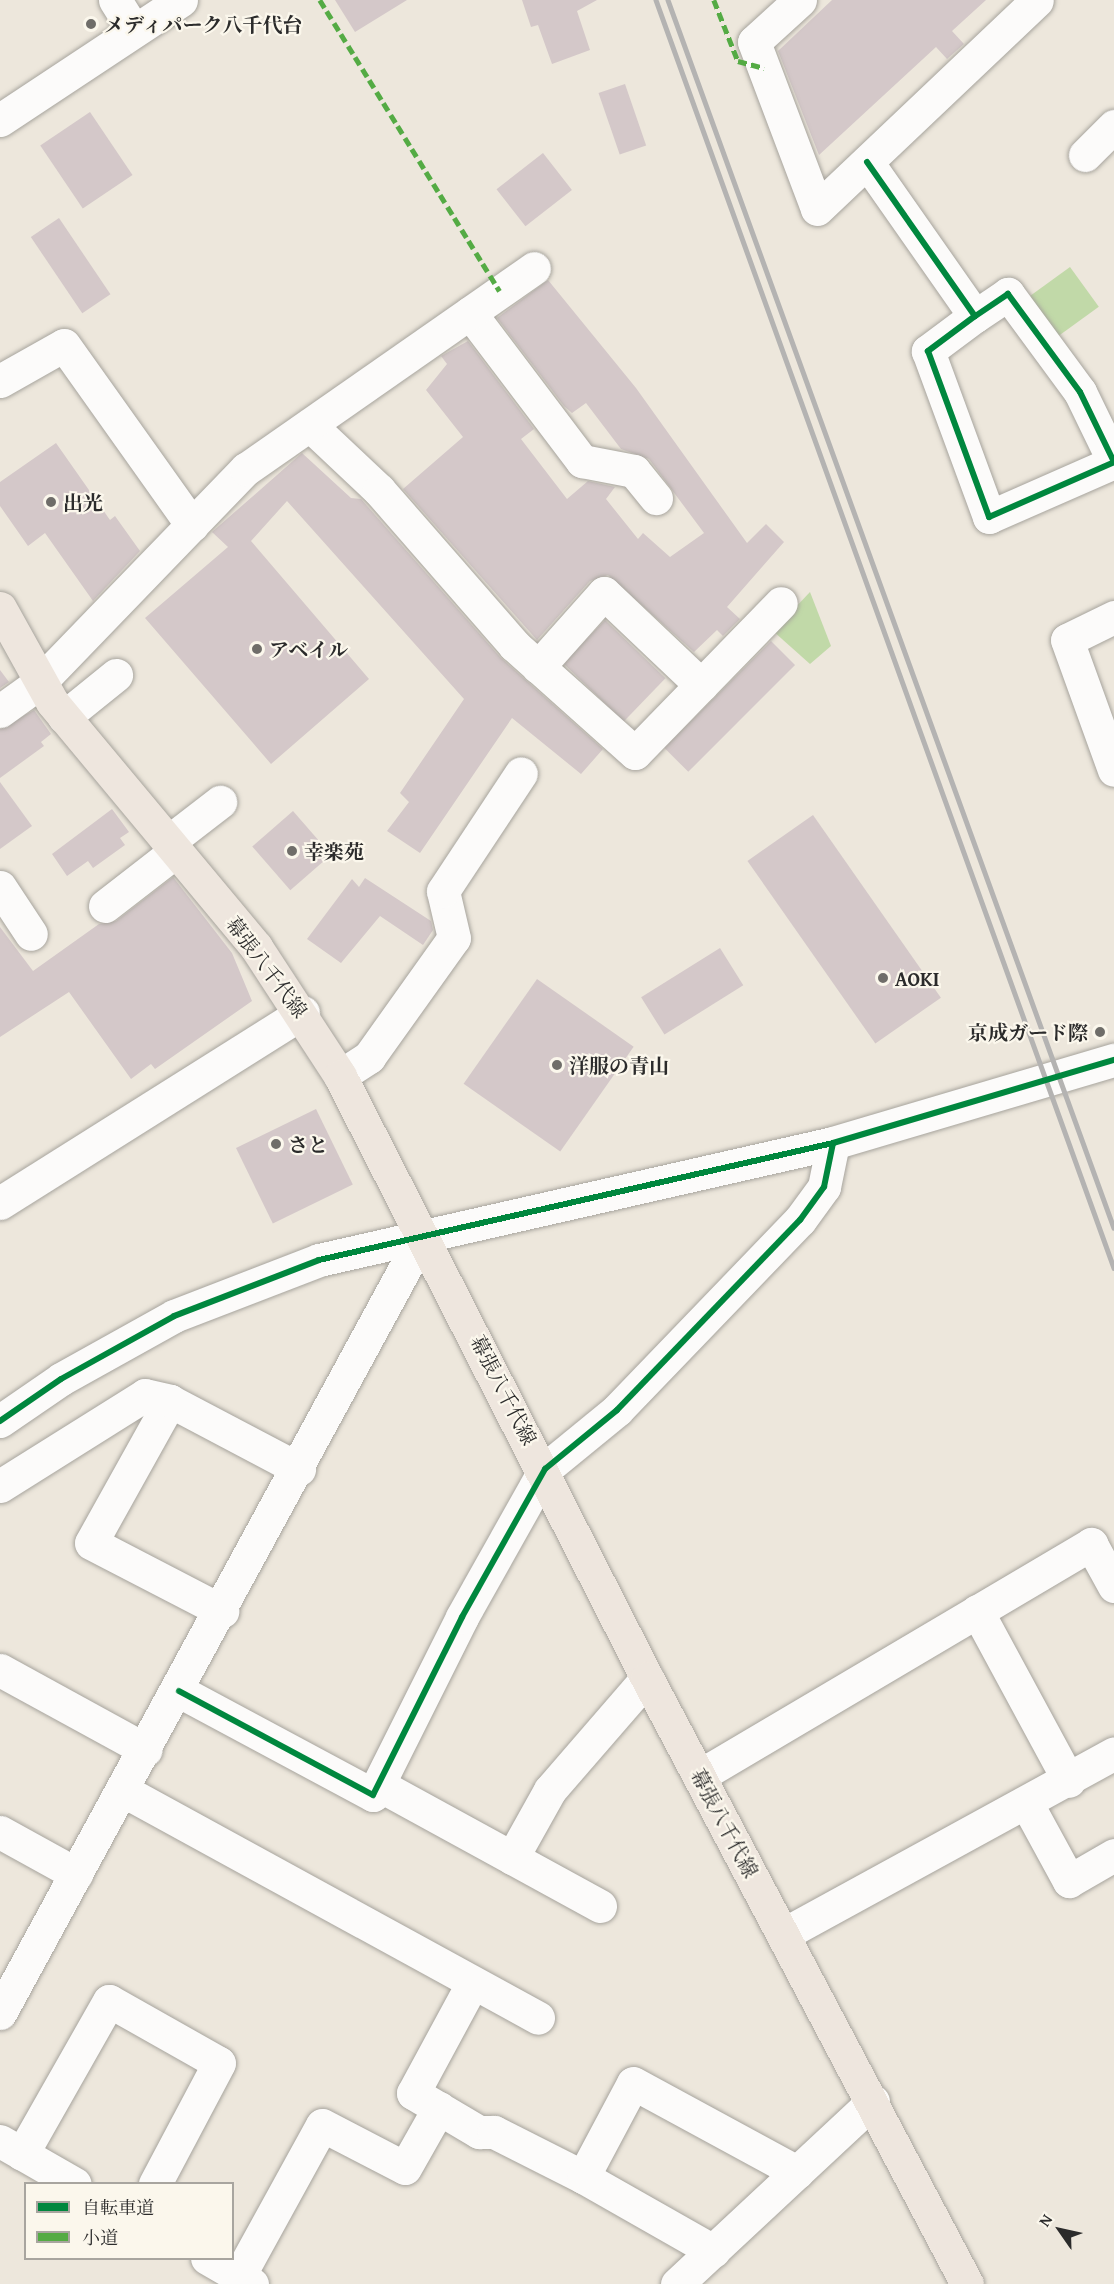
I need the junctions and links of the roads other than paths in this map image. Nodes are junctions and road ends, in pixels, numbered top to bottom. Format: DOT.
graph roads {
  1 [pos="115,0"];
  2 [pos="182,0"];
  3 [pos="800,0"];
  4 [pos="1037,0"];
  5 [pos="134,30"];
  6 [pos="0,120"];
  7 [pos="1114,126"];
  8 [pos="1084,155"];
  9 [pos="867,162"];
  10 [pos="534,268"];
  11 [pos="470,313"];
  12 [pos="975,316"];
  13 [pos="0,381"];
  14 [pos="310,425"];
  15 [pos="656,498"];
  16 [pos="192,525"];
  17 [pos="781,603"];
  18 [pos="0,608"];
  19 [pos="1114,616"];
  20 [pos="538,667"];
  21 [pos="116,675"];
  22 [pos="39,683"];
  23 [pos="701,685"];
  24 [pos="0,711"];
  25 [pos="64,717"];
  26 [pos="1114,770"];
  27 [pos="520,773"];
  28 [pos="220,802"];
  29 [pos="172,847"];
  30 [pos="0,887"];
  31 [pos="105,906"];
  32 [pos="31,934"];
  33 [pos="303,1012"];
  34 [pos="1114,1060"];
  35 [pos="340,1076"];
  36 [pos="833,1143"];
  37 [pos="4,1193"];
  38 [pos="423,1235"];
  39 [pos="170,1401"];
  40 [pos="0,1421"];
  41 [pos="299,1468"];
  42 [pos="545,1469"];
  43 [pos="0,1486"];
  44 [pos="1114,1586"];
  45 [pos="222,1611"];
  46 [pos="977,1611"];
  47 [pos="0,1670"];
  48 [pos="647,1678"];
  49 [pos="179,1691"];
  50 [pos="146,1750"];
  51 [pos="1114,1753"];
  52 [pos="699,1776"];
  53 [pos="1070,1781"];
  54 [pos="379,1785"];
  55 [pos="124,1791"];
  56 [pos="1027,1804"];
  57 [pos="0,1832"];
  58 [pos="1114,1855"];
  59 [pos="512,1858"];
  60 [pos="76,1874"];
  61 [pos="600,1906"];
  62 [pos="784,1934"];
  63 [pos="472,1984"];
  64 [pos="3,1999"];
  65 [pos="538,2018"];
  66 [pos="873,2101"];
  67 [pos="439,2108"];
  68 [pos="11,2148"];
  69 [pos="797,2172"];
  70 [pos="584,2177"];
  71 [pos="71,2182"];
  72 [pos="156,2182"];
  73 [pos="713,2251"];
  74 [pos="209,2260"];
  75 [pos="245,2280"];
  76 [pos="677,2284"];
  77 [pos="967,2284"];
  1 -- 5 [label="street"];
  2 -- 5 [label="street"];
  3 -- 9 [label="street"];
  4 -- 9 [label="street"];
  5 -- 6 [label="street"];
  7 -- 8 [label="street"];
  9 -- 12 [label="street"];
  10 -- 11 [label="street"];
  11 -- 14 [label="street"];
  11 -- 15 [label="street"];
  12 -- 12 [label="street"];
  13 -- 16 [label="street"];
  14 -- 16 [label="street"];
  14 -- 20 [label="street"];
  16 -- 22 [label="street"];
  17 -- 23 [label="street"];
  18 -- 22 [label="main road, 幕張八千代線"];
  19 -- 26 [label="street"];
  20 -- 23 [label="street"];
  20 -- 23 [label="street"];
  21 -- 25 [label="street"];
  22 -- 24 [label="street"];
  22 -- 25 [label="main road, 幕張八千代線"];
  25 -- 29 [label="main road, 幕張八千代線"];
  27 -- 35 [label="street"];
  28 -- 29 [label="street"];
  29 -- 31 [label="street"];
  29 -- 33 [label="main road, 幕張八千代線"];
  30 -- 32 [label="street"];
  33 -- 35 [label="main road, 幕張八千代線"];
  33 -- 37 [label="street"];
  34 -- 36 [label="street"];
  35 -- 38 [label="main road, 幕張八千代線"];
  36 -- 38 [label="street"];
  36 -- 42 [label="street"];
  38 -- 40 [label="street"];
  38 -- 41 [label="street"];
  38 -- 42 [label="main road, 幕張八千代線"];
  39 -- 41 [label="street"];
  39 -- 43 [label="street"];
  39 -- 45 [label="street"];
  41 -- 45 [label="street"];
  42 -- 48 [label="main road, 幕張八千代線"];
  42 -- 54 [label="street"];
  44 -- 46 [label="street"];
  45 -- 49 [label="street"];
  46 -- 52 [label="street"];
  46 -- 53 [label="street"];
  47 -- 50 [label="street"];
  48 -- 52 [label="main road, 幕張八千代線"];
  48 -- 59 [label="street"];
  49 -- 50 [label="street"];
  49 -- 54 [label="street"];
  50 -- 55 [label="street"];
  51 -- 53 [label="street"];
  52 -- 62 [label="main road, 幕張八千代線"];
  53 -- 56 [label="street"];
  54 -- 59 [label="street"];
  55 -- 60 [label="street"];
  55 -- 63 [label="street"];
  56 -- 58 [label="street"];
  56 -- 62 [label="street"];
  57 -- 60 [label="street"];
  59 -- 61 [label="street"];
  60 -- 64 [label="street"];
  62 -- 66 [label="main road, 幕張八千代線"];
  63 -- 65 [label="street"];
  63 -- 67 [label="street"];
  66 -- 69 [label="street"];
  66 -- 77 [label="main road, 幕張八千代線"];
  67 -- 70 [label="street"];
  67 -- 75 [label="street"];
  68 -- 71 [label="street"];
  68 -- 72 [label="street"];
  69 -- 70 [label="street"];
  69 -- 73 [label="street"];
  70 -- 73 [label="street"];
  73 -- 76 [label="street"];
  74 -- 75 [label="street"];
}
